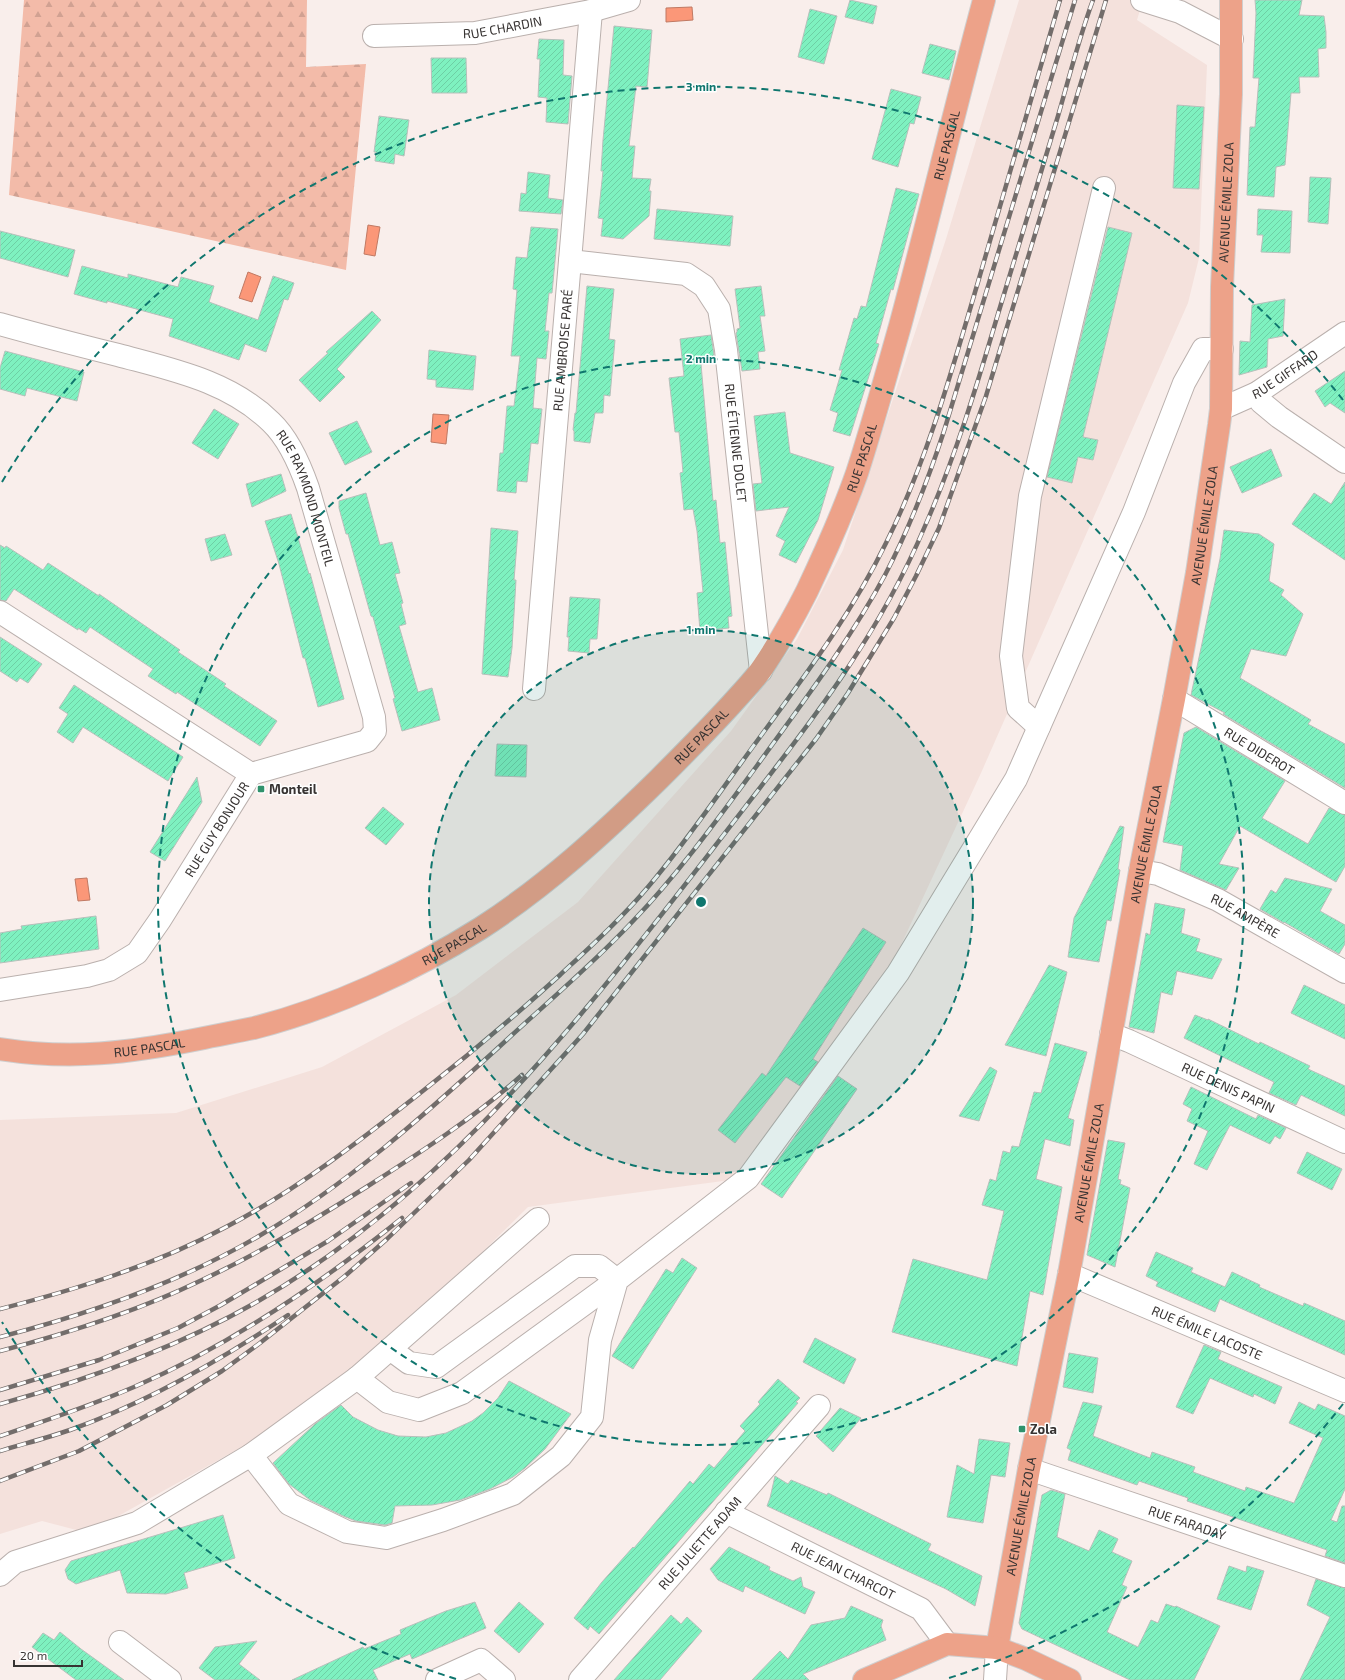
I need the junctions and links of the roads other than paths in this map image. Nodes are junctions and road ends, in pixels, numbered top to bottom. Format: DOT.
graph roads {
  1 [pos="629,0"];
  2 [pos="984,0"];
  3 [pos="1142,0"];
  4 [pos="1231,0"];
  5 [pos="591,11"];
  6 [pos="374,36"];
  7 [pos="1232,39"];
  8 [pos="1104,188"];
  9 [pos="570,261"];
  10 [pos="0,324"];
  11 [pos="1345,333"];
  12 [pos="1222,349"];
  13 [pos="1257,393"];
  14 [pos="1221,409"];
  15 [pos="1345,462"];
  16 [pos="0,612"];
  17 [pos="761,671"];
  18 [pos="534,689"];
  19 [pos="1174,698"];
  20 [pos="1039,727"];
  21 [pos="251,774"];
  22 [pos="1345,802"];
  23 [pos="1140,871"];
  24 [pos="1345,972"];
  25 [pos="0,990"];
  26 [pos="1111,1034"];
  27 [pos="0,1049"];
  28 [pos="1345,1142"];
  29 [pos="538,1219"];
  30 [pos="1069,1274"];
  31 [pos="617,1280"];
  32 [pos="390,1349"];
  33 [pos="357,1378"];
  34 [pos="1345,1391"];
  35 [pos="819,1406"];
  36 [pos="251,1455"];
  37 [pos="1029,1469"];
  38 [pos="726,1512"];
  39 [pos="0,1575"];
  40 [pos="1345,1576"];
  41 [pos="120,1642"];
  42 [pos="947,1644"];
  43 [pos="997,1648"];
  44 [pos="170,1680"];
  45 [pos="437,1680"];
  46 [pos="504,1680"];
  47 [pos="580,1680"];
  48 [pos="864,1680"];
  49 [pos="994,1680"];
  50 [pos="1070,1680"];
  1 -- 5 [label="street, RUE CHARDIN"];
  2 -- 17 [label="main road, RUE PASCAL"];
  3 -- 7 [label="street"];
  4 -- 7 [label="main road, AVENUE ÉMILE ZOLA"];
  5 -- 6 [label="street, RUE CHARDIN"];
  5 -- 9 [label="street, RUE AMBROISE PARÉ"];
  7 -- 12 [label="main road, AVENUE ÉMILE ZOLA"];
  8 -- 20 [label="street"];
  9 -- 17 [label="street, RUE ÉTIENNE DOLET"];
  9 -- 18 [label="street, RUE AMBROISE PARÉ"];
  10 -- 21 [label="street, RUE RAYMOND MONTEIL"];
  11 -- 13 [label="street, RUE GIFFARD"];
  12 -- 14 [label="main road, AVENUE ÉMILE ZOLA"];
  12 -- 20 [label="street"];
  13 -- 14 [label="street, RUE GIFFARD"];
  13 -- 15 [label="street"];
  14 -- 19 [label="main road, AVENUE ÉMILE ZOLA"];
  16 -- 21 [label="street, RUE GUY BONJOUR"];
  17 -- 27 [label="main road, RUE PASCAL"];
  19 -- 22 [label="street, RUE DIDEROT"];
  19 -- 23 [label="main road, AVENUE ÉMILE ZOLA"];
  20 -- 31 [label="street"];
  21 -- 25 [label="street, RUE GUY BONJOUR"];
  23 -- 24 [label="street, RUE AMPÈRE"];
  23 -- 26 [label="main road, AVENUE ÉMILE ZOLA"];
  26 -- 28 [label="street, RUE DENIS PAPIN"];
  26 -- 30 [label="main road, AVENUE ÉMILE ZOLA"];
  29 -- 32 [label="street"];
  30 -- 34 [label="street, RUE ÉMILE LACOSTE"];
  30 -- 37 [label="main road, AVENUE ÉMILE ZOLA"];
  31 -- 32 [label="street"];
  31 -- 33 [label="street"];
  31 -- 36 [label="street"];
  32 -- 33 [label="street"];
  33 -- 36 [label="street"];
  35 -- 38 [label="street, RUE JULIETTE ADAM"];
  36 -- 39 [label="street"];
  37 -- 40 [label="street, RUE FARADAY"];
  37 -- 43 [label="main road, AVENUE ÉMILE ZOLA"];
  38 -- 42 [label="street, RUE JEAN CHARCOT"];
  38 -- 47 [label="street, RUE JULIETTE ADAM"];
  41 -- 44 [label="street"];
  42 -- 43 [label="main road"];
  42 -- 48 [label="main road"];
  43 -- 49 [label="street, AVENUE ÉMILE ZOLA"];
  43 -- 50 [label="main road"];
  45 -- 46 [label="street"];
}
